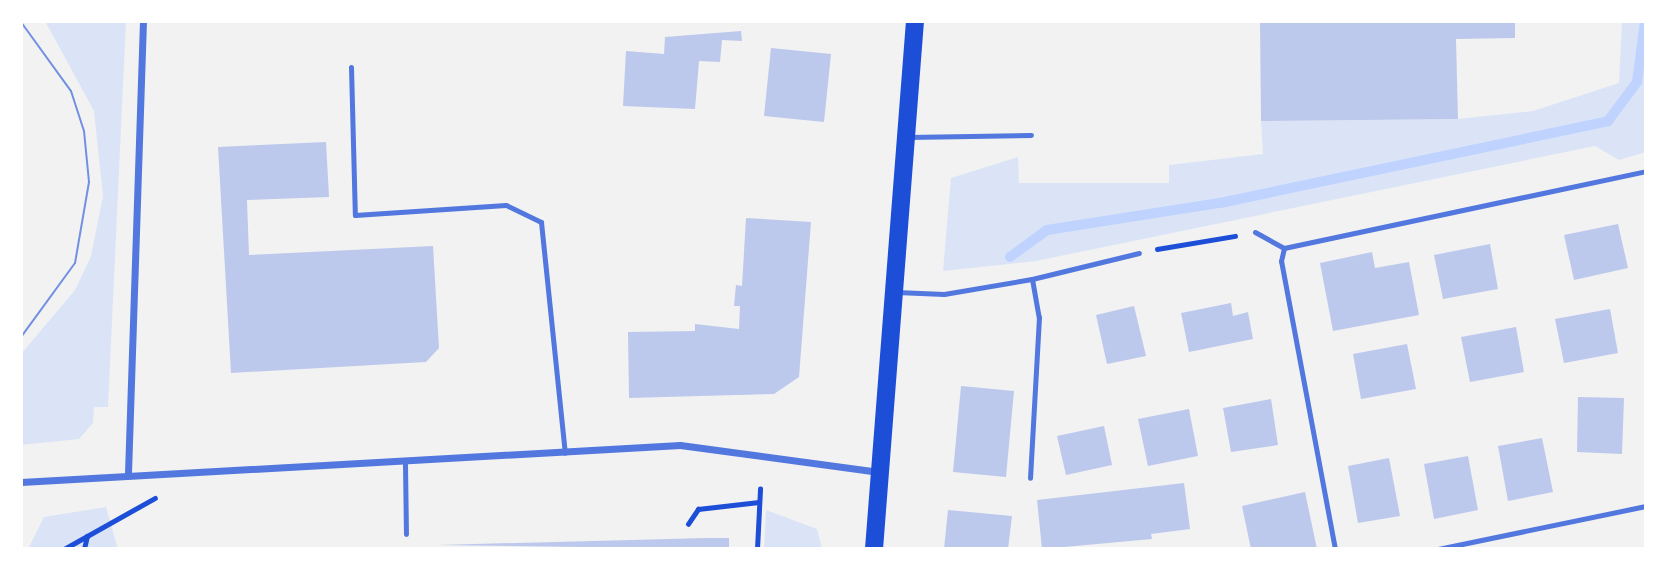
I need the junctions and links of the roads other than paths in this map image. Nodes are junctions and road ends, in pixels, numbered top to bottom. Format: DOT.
graph roads {
  1 [pos="143,21"];
  2 [pos="915,21"];
  3 [pos="351,67"];
  4 [pos="1031,135"];
  5 [pos="908,137"];
  6 [pos="1646,171"];
  7 [pos="1255,233"];
  8 [pos="1284,248"];
  9 [pos="1139,253"];
  10 [pos="1032,279"];
  11 [pos="896,292"];
  12 [pos="565,453"];
  13 [pos="405,464"];
  14 [pos="881,472"];
  15 [pos="128,473"];
  16 [pos="1030,478"];
  17 [pos="21,482"];
  18 [pos="1646,506"];
  19 [pos="406,534"];
  20 [pos="874,549"];
  21 [pos="1335,549"];
  22 [pos="1438,549"];
  23 [pos="1590,549"];
  24 [pos="1617,549"];
  1 -- 15 [label="street"];
  2 -- 5 [label="main road"];
  3 -- 12 [label="lane"];
  4 -- 5 [label="lane"];
  5 -- 11 [label="main road"];
  6 -- 8 [label="lane"];
  7 -- 8 [label="lane"];
  8 -- 21 [label="lane"];
  9 -- 10 [label="lane"];
  10 -- 11 [label="lane"];
  10 -- 16 [label="lane"];
  11 -- 14 [label="main road"];
  12 -- 13 [label="street"];
  12 -- 14 [label="street"];
  13 -- 15 [label="street"];
  13 -- 19 [label="lane"];
  14 -- 20 [label="main road"];
  15 -- 17 [label="street"];
  18 -- 22 [label="lane"];
  23 -- 24 [label="lane"];
}
